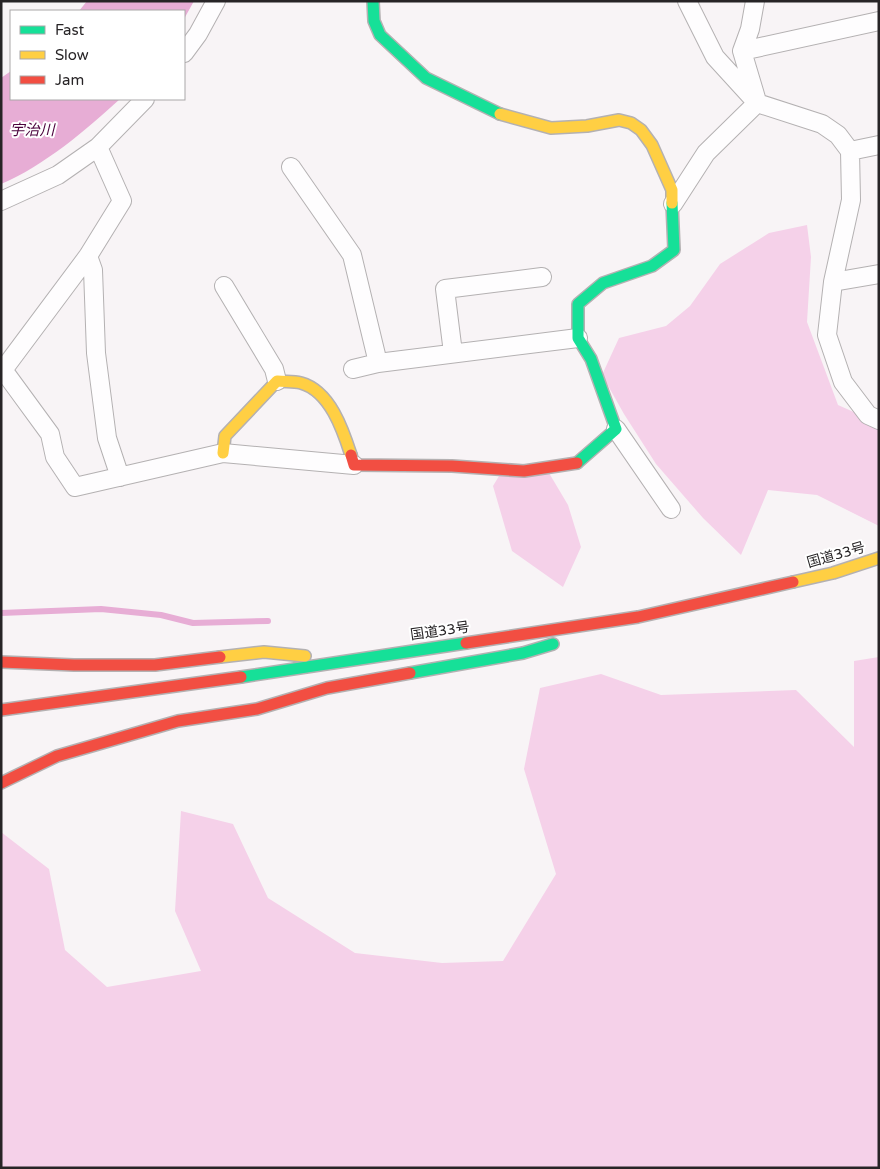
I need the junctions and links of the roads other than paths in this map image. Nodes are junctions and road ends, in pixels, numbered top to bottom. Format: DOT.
graph roads {
  1 [pos="216,1"];
  2 [pos="373,1"];
  3 [pos="687,1"];
  4 [pos="755,1"];
  5 [pos="879,21"];
  6 [pos="742,51"];
  7 [pos="185,52"];
  8 [pos="145,100"];
  9 [pos="757,103"];
  10 [pos="879,145"];
  11 [pos="98,147"];
  12 [pos="850,151"];
  13 [pos="291,167"];
  14 [pos="1,201"];
  15 [pos="673,204"];
  16 [pos="88,256"];
  17 [pos="879,274"];
  18 [pos="542,277"];
  19 [pos="833,282"];
  20 [pos="224,286"];
  21 [pos="578,338"];
  22 [pos="453,353"];
  23 [pos="378,363"];
  24 [pos="2,368"];
  25 [pos="353,369"];
  26 [pos="277,381"];
  27 [pos="870,405"];
  28 [pos="879,420"];
  29 [pos="616,429"];
  30 [pos="223,453"];
  31 [pos="354,465"];
  32 [pos="120,477"];
  33 [pos="671,509"];
  34 [pos="879,558"];
  35 [pos="638,617"];
  36 [pos="349,660"];
  37 [pos="1,662"];
  38 [pos="1,710"];
  39 [pos="1,783"];
  1 -- 7 [label="street"];
  2 -- 15 [label="main road"];
  3 -- 9 [label="street"];
  4 -- 6 [label="street"];
  5 -- 6 [label="street"];
  6 -- 9 [label="street"];
  8 -- 11 [label="street"];
  9 -- 12 [label="street"];
  9 -- 15 [label="street"];
  10 -- 12 [label="street"];
  11 -- 14 [label="street"];
  11 -- 16 [label="street"];
  12 -- 19 [label="street"];
  13 -- 23 [label="street"];
  15 -- 21 [label="main road"];
  16 -- 24 [label="street"];
  16 -- 32 [label="street"];
  17 -- 19 [label="street"];
  18 -- 22 [label="street"];
  19 -- 27 [label="street"];
  20 -- 26 [label="street"];
  21 -- 22 [label="street"];
  21 -- 29 [label="main road"];
  22 -- 23 [label="street"];
  23 -- 25 [label="street"];
  24 -- 32 [label="street"];
  26 -- 30 [label="main road"];
  26 -- 31 [label="main road"];
  27 -- 28 [label="street"];
  29 -- 31 [label="main road"];
  29 -- 33 [label="street"];
  30 -- 31 [label="street"];
  30 -- 32 [label="street"];
  34 -- 35 [label="main road, 国道33号"];
  35 -- 36 [label="main road, 国道33号"];
  35 -- 39 [label="main road"];
  36 -- 37 [label="main road"];
  36 -- 38 [label="main road, 国道33号"];
}
